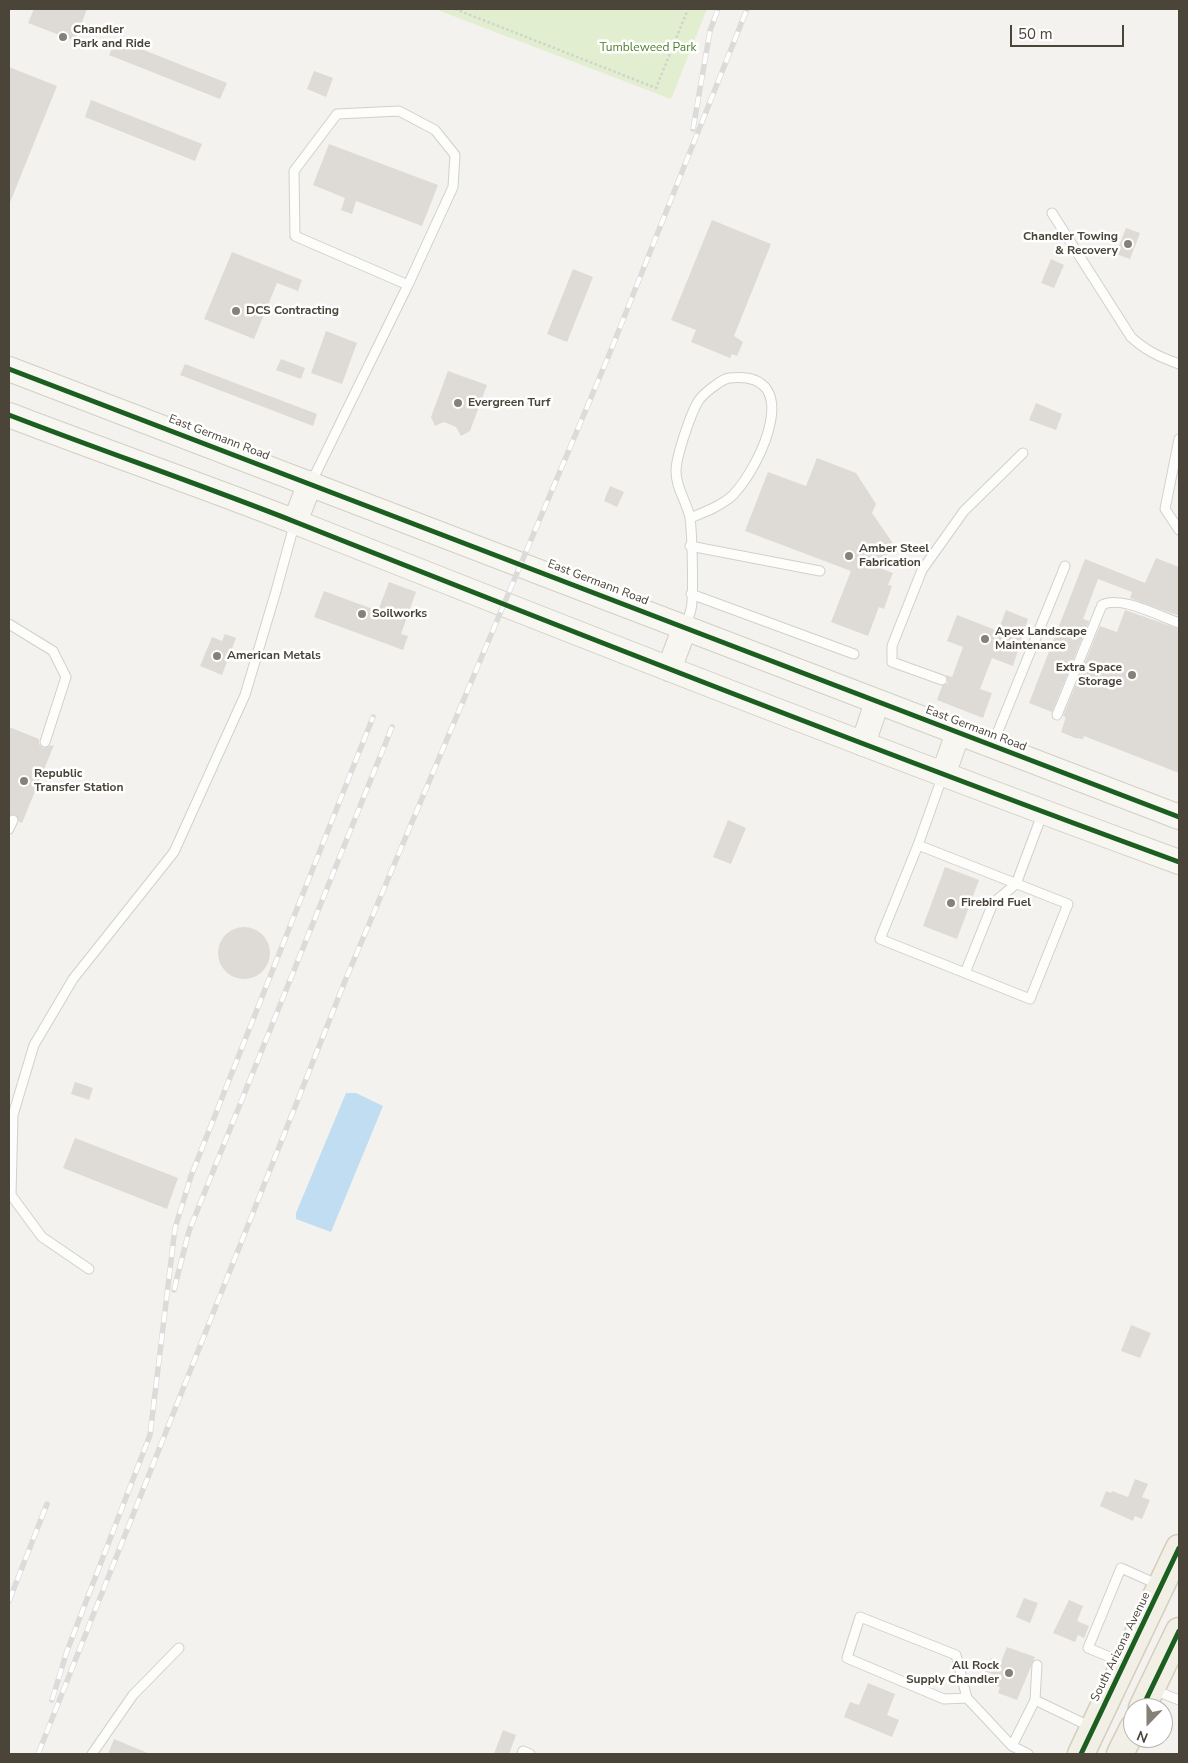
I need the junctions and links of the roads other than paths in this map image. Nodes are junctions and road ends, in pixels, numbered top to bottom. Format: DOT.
graph roads {
  1 [pos="1052,213"];
  2 [pos="408,285"];
  3 [pos="1179,364"];
  4 [pos="9,369"];
  5 [pos="9,415"];
  6 [pos="1179,439"];
  7 [pos="1024,453"];
  8 [pos="310,483"];
  9 [pos="690,518"];
  10 [pos="295,522"];
  11 [pos="1179,530"];
  12 [pos="690,546"];
  13 [pos="1065,566"];
  14 [pos="820,571"];
  15 [pos="691,594"];
  16 [pos="1179,623"];
  17 [pos="9,624"];
  18 [pos="685,627"];
  19 [pos="854,654"];
  20 [pos="669,669"];
  21 [pos="942,680"];
  22 [pos="877,702"];
  23 [pos="1057,715"];
  24 [pos="958,733"];
  25 [pos="46,742"];
  26 [pos="862,744"];
  27 [pos="992,746"];
  28 [pos="943,775"];
  29 [pos="1043,812"];
  30 [pos="1179,817"];
  31 [pos="13,820"];
  32 [pos="9,829"];
  33 [pos="918,845"];
  34 [pos="1179,862"];
  35 [pos="1016,884"];
  36 [pos="966,973"];
  37 [pos="89,1269"];
  38 [pos="1179,1548"];
  39 [pos="1161,1586"];
  40 [pos="1179,1631"];
  41 [pos="179,1648"];
  42 [pos="1124,1663"];
  43 [pos="1036,1665"];
  44 [pos="967,1698"];
  45 [pos="1147,1698"];
  46 [pos="1035,1700"];
  47 [pos="1093,1728"];
  48 [pos="1012,1746"];
  49 [pos="92,1754"];
  50 [pos="522,1754"];
  51 [pos="530,1754"];
  52 [pos="1028,1754"];
  53 [pos="1081,1754"];
  1 -- 3 [label="lane"];
  2 -- 2 [label="lane"];
  2 -- 8 [label="lane"];
  4 -- 8 [label="main road, East Germann Road"];
  5 -- 10 [label="main road"];
  6 -- 11 [label="lane"];
  7 -- 21 [label="lane"];
  8 -- 10 [label="main road"];
  8 -- 18 [label="main road, East Germann Road"];
  9 -- 9 [label="lane"];
  9 -- 12 [label="lane"];
  10 -- 20 [label="main road"];
  10 -- 37 [label="lane"];
  12 -- 14 [label="lane"];
  12 -- 15 [label="lane"];
  13 -- 27 [label="lane"];
  15 -- 18 [label="lane"];
  15 -- 19 [label="lane"];
  16 -- 23 [label="lane"];
  17 -- 25 [label="lane"];
  18 -- 20 [label="main road"];
  18 -- 22 [label="main road, East Germann Road"];
  20 -- 26 [label="main road"];
  22 -- 24 [label="main road, East Germann Road"];
  22 -- 26 [label="main road"];
  24 -- 27 [label="main road, East Germann Road"];
  24 -- 28 [label="main road"];
  26 -- 28 [label="main road"];
  27 -- 30 [label="main road, East Germann Road"];
  28 -- 29 [label="main road"];
  28 -- 33 [label="lane"];
  29 -- 34 [label="main road"];
  29 -- 35 [label="lane"];
  31 -- 32 [label="lane"];
  33 -- 35 [label="lane"];
  33 -- 36 [label="lane"];
  35 -- 36 [label="lane"];
  35 -- 36 [label="lane"];
  38 -- 39 [label="main road, South Arizona Avenue"];
  39 -- 42 [label="main road, South Arizona Avenue"];
  39 -- 42 [label="lane"];
  40 -- 45 [label="main road"];
  41 -- 49 [label="lane"];
  42 -- 47 [label="main road, South Arizona Avenue"];
  43 -- 46 [label="lane"];
  44 -- 44 [label="lane"];
  44 -- 48 [label="lane"];
  46 -- 47 [label="lane"];
  46 -- 48 [label="lane"];
  47 -- 53 [label="main road, South Arizona Avenue"];
  48 -- 52 [label="lane"];
  50 -- 51 [label="lane"];
}
